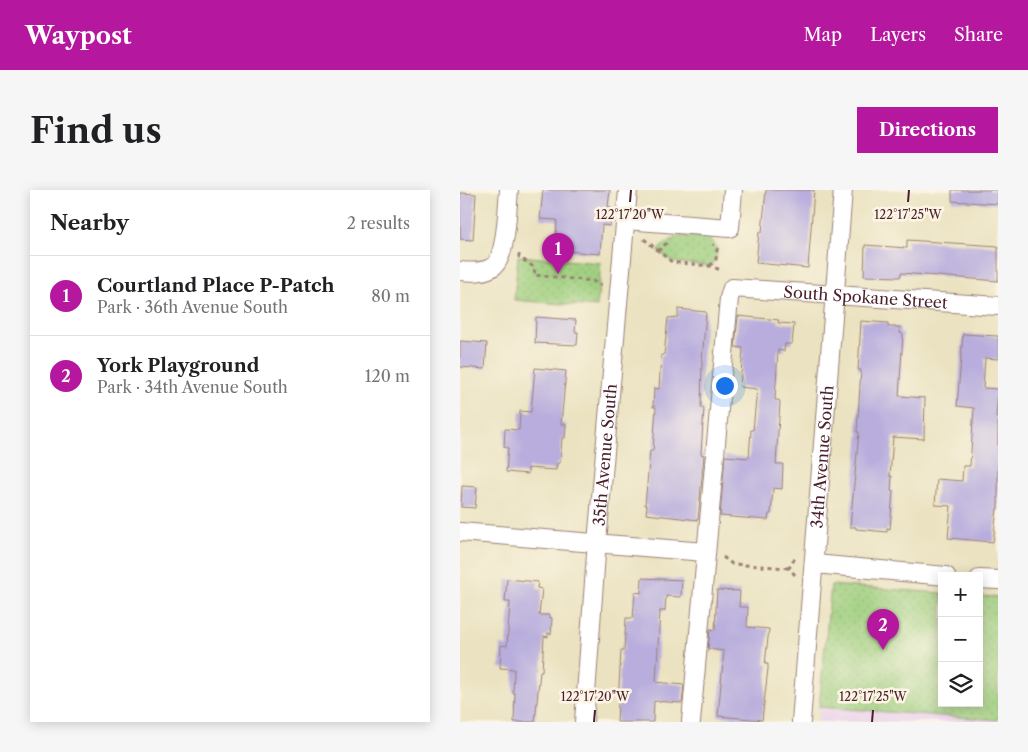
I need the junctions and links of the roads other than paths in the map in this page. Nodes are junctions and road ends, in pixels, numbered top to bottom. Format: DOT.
graph roads {
  1 [pos="509,190"];
  2 [pos="628,190"];
  3 [pos="733,190"];
  4 [pos="843,190"];
  5 [pos="625,220"];
  6 [pos="460,271"];
  7 [pos="834,295"];
  8 [pos="998,306"];
  9 [pos="460,532"];
  10 [pos="597,544"];
  11 [pos="711,553"];
  12 [pos="815,564"];
  13 [pos="938,575"];
  14 [pos="983,579"];
  15 [pos="998,580"];
  16 [pos="584,722"];
  17 [pos="690,722"];
  18 [pos="801,722"];
  1 -- 6 [label="street"];
  2 -- 5 [label="street, 35th Avenue South"];
  3 -- 5 [label="street"];
  4 -- 7 [label="street, 34th Avenue South"];
  5 -- 10 [label="street, 35th Avenue South"];
  7 -- 8 [label="street, South Spokane Street"];
  7 -- 11 [label="street, South Spokane Street"];
  7 -- 12 [label="street, 34th Avenue South"];
  9 -- 10 [label="street"];
  10 -- 11 [label="street"];
  10 -- 16 [label="street, 35th Avenue South"];
  11 -- 17 [label="street"];
  12 -- 13 [label="street"];
  12 -- 18 [label="street, 34th Avenue South"];
  14 -- 15 [label="street"];
}
